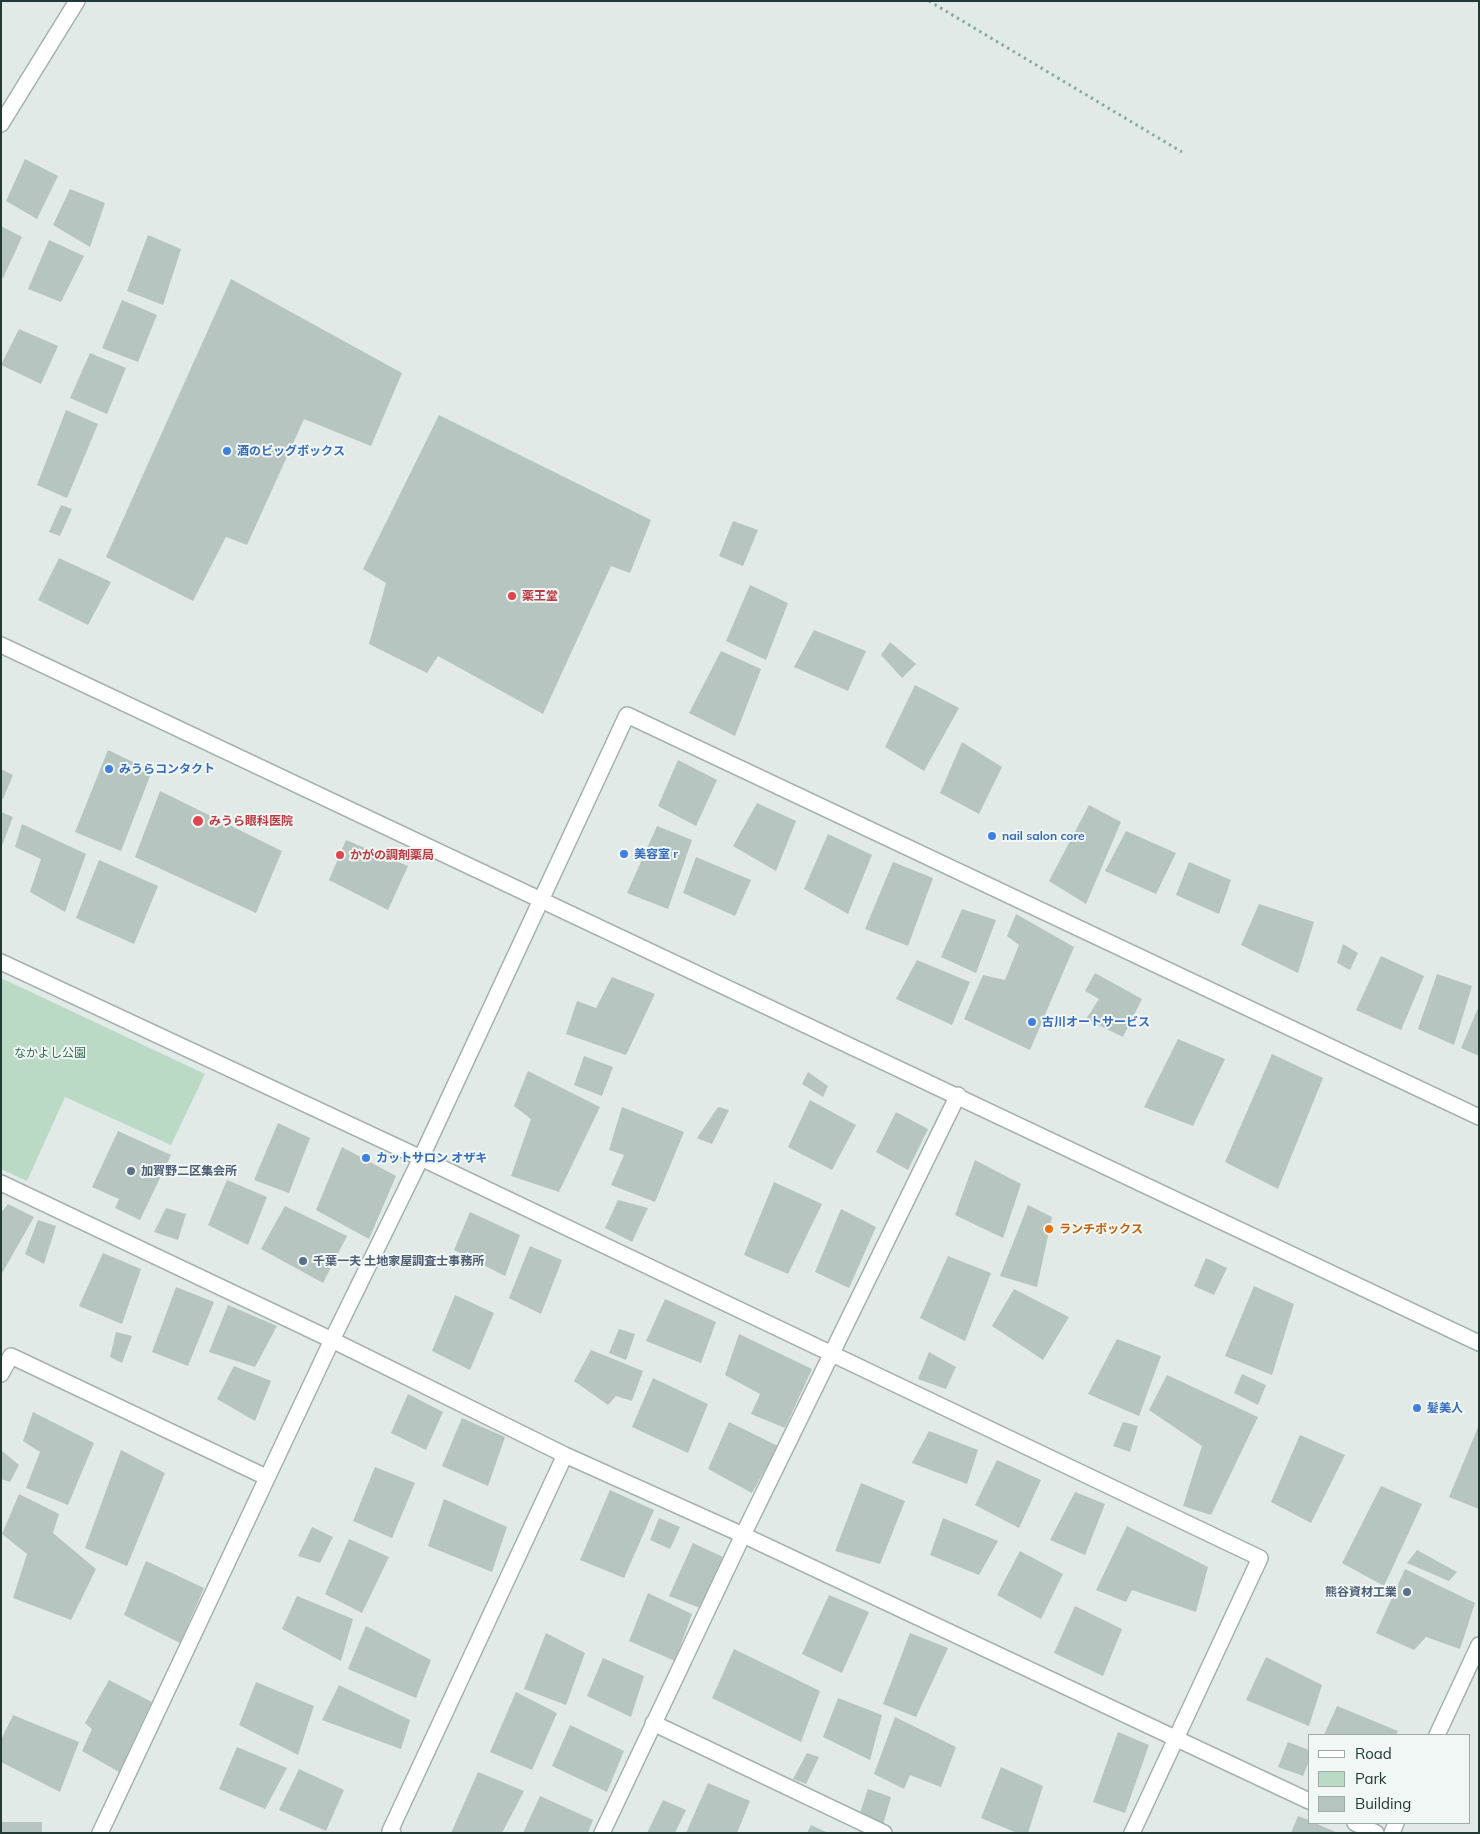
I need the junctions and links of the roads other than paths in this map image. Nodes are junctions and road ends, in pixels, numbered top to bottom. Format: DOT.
graph roads {
  1 [pos="77,1"];
  2 [pos="1,124"];
  3 [pos="1,645"];
  4 [pos="539,900"];
  5 [pos="1,962"];
  6 [pos="958,1095"];
  7 [pos="1479,1117"];
  8 [pos="421,1158"];
  9 [pos="1,1183"];
  10 [pos="332,1340"];
  11 [pos="1479,1342"];
  12 [pos="6,1354"];
  13 [pos="830,1355"];
  14 [pos="1,1374"];
  15 [pos="564,1455"];
  16 [pos="266,1477"];
  17 [pos="743,1535"];
  18 [pos="1479,1645"];
  19 [pos="1475,1662"];
  20 [pos="653,1723"];
  21 [pos="1438,1734"];
  22 [pos="1176,1737"];
  23 [pos="1308,1801"];
  24 [pos="1357,1824"];
  25 [pos="100,1833"];
  26 [pos="393,1833"];
  27 [pos="602,1833"];
  28 [pos="884,1833"];
  29 [pos="1132,1833"];
  30 [pos="1376,1833"];
  1 -- 2 [label="street"];
  3 -- 4 [label="street"];
  4 -- 6 [label="street"];
  4 -- 7 [label="street"];
  4 -- 8 [label="street"];
  5 -- 8 [label="street"];
  6 -- 11 [label="street"];
  6 -- 13 [label="street"];
  8 -- 10 [label="street"];
  8 -- 13 [label="street"];
  9 -- 10 [label="street"];
  10 -- 15 [label="street"];
  10 -- 16 [label="street"];
  12 -- 14 [label="street"];
  12 -- 16 [label="street"];
  13 -- 17 [label="street"];
  13 -- 22 [label="street"];
  15 -- 17 [label="street"];
  15 -- 26 [label="street"];
  16 -- 25 [label="street"];
  17 -- 20 [label="street"];
  17 -- 22 [label="street"];
  18 -- 19 [label="street"];
  19 -- 21 [label="street"];
  20 -- 27 [label="street"];
  20 -- 28 [label="street"];
  22 -- 23 [label="street"];
  22 -- 29 [label="street"];
  24 -- 30 [label="street"];
}
